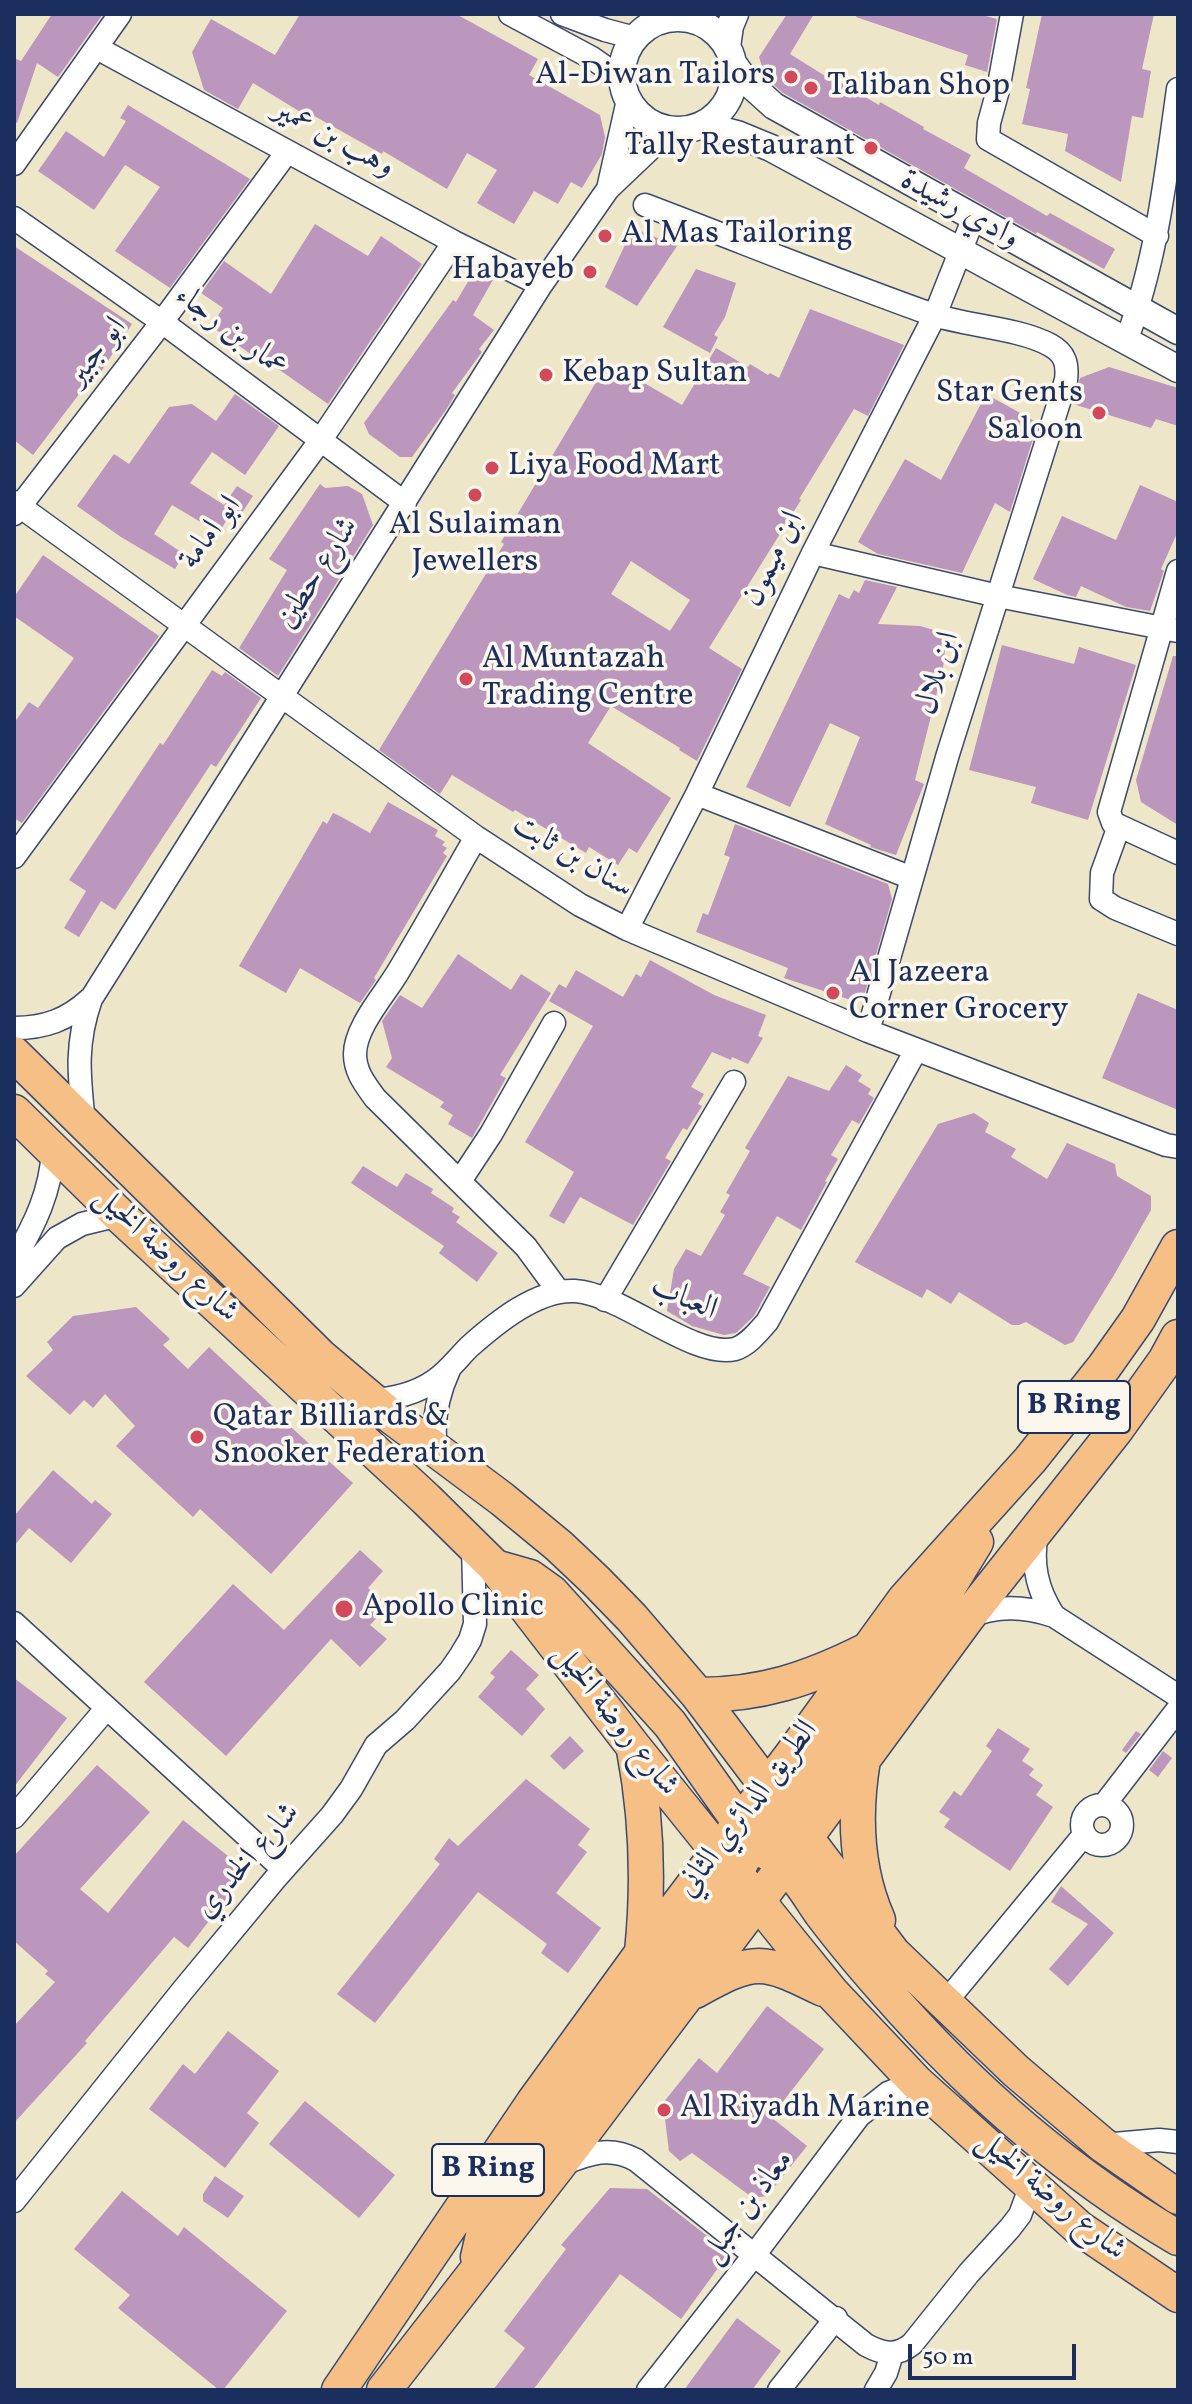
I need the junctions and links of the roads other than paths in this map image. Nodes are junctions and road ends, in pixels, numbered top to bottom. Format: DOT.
graph roads {
  1 [pos="120,14"];
  2 [pos="510,14"];
  3 [pos="562,14"];
  4 [pos="735,14"];
  5 [pos="1012,14"];
  6 [pos="682,16"];
  7 [pos="635,38"];
  8 [pos="97,48"];
  9 [pos="730,55"];
  10 [pos="1178,89"];
  11 [pos="625,90"];
  12 [pos="702,125"];
  13 [pos="670,130"];
  14 [pos="287,152"];
  15 [pos="14,164"];
  16 [pos="608,189"];
  17 [pos="645,205"];
  18 [pos="974,217"];
  19 [pos="14,218"];
  20 [pos="1157,236"];
  21 [pos="454,242"];
  22 [pos="960,249"];
  23 [pos="541,285"];
  24 [pos="1138,310"];
  25 [pos="935,315"];
  26 [pos="162,322"];
  27 [pos="1178,331"];
  28 [pos="1126,341"];
  29 [pos="1178,369"];
  30 [pos="320,441"];
  31 [pos="405,503"];
  32 [pos="16,508"];
  33 [pos="813,553"];
  34 [pos="1178,571"];
  35 [pos="998,596"];
  36 [pos="184,627"];
  37 [pos="1169,629"];
  38 [pos="283,695"];
  39 [pos="697,794"];
  40 [pos="1119,826"];
  41 [pos="476,837"];
  42 [pos="1178,853"];
  43 [pos="14,857"];
  44 [pos="912,878"];
  45 [pos="627,929"];
  46 [pos="1178,934"];
  47 [pos="91,999"];
  48 [pos="554,1023"];
  49 [pos="14,1028"];
  50 [pos="868,1031"];
  51 [pos="916,1050"];
  52 [pos="14,1054"];
  53 [pos="734,1082"];
  54 [pos="14,1112"];
  55 [pos="84,1123"];
  56 [pos="53,1150"];
  57 [pos="1174,1150"];
  58 [pos="460,1181"];
  59 [pos="119,1215"];
  60 [pos="1178,1247"];
  61 [pos="15,1258"];
  62 [pos="14,1286"];
  63 [pos="559,1292"];
  64 [pos="605,1300"];
  65 [pos="1174,1355"];
  66 [pos="449,1369"];
  67 [pos="370,1400"];
  68 [pos="436,1449"];
  69 [pos="1001,1492"];
  70 [pos="1038,1529"];
  71 [pos="484,1556"];
  72 [pos="1054,1616"];
  73 [pos="967,1618"];
  74 [pos="14,1623"];
  75 [pos="868,1649"];
  76 [pos="698,1695"];
  77 [pos="1178,1696"];
  78 [pos="106,1709"];
  79 [pos="1178,1709"];
  80 [pos="633,1746"];
  81 [pos="863,1758"];
  82 [pos="1104,1805"];
  83 [pos="787,1812"];
  84 [pos="14,1817"];
  85 [pos="1084,1835"];
  86 [pos="752,1854"];
  87 [pos="283,1869"];
  88 [pos="642,1953"];
  89 [pos="893,1953"];
  90 [pos="832,1993"];
  91 [pos="684,1997"];
  92 [pos="944,2004"];
  93 [pos="916,2082"];
  94 [pos="1178,2142"];
  95 [pos="1103,2145"];
  96 [pos="558,2166"];
  97 [pos="1031,2185"];
  98 [pos="1178,2197"];
  99 [pos="14,2201"];
  100 [pos="1178,2238"];
  101 [pos="755,2254"];
  102 [pos="477,2269"];
  103 [pos="1178,2295"];
  104 [pos="836,2318"];
  105 [pos="892,2354"];
  106 [pos="396,2382"];
  107 [pos="339,2390"];
  108 [pos="648,2390"];
  109 [pos="779,2390"];
  110 [pos="876,2390"];
  1 -- 8 [label="street"];
  2 -- 11 [label="street"];
  3 -- 7 [label="street"];
  4 -- 9 [label="street"];
  5 -- 20 [label="street"];
  6 -- 7 [label="street"];
  6 -- 9 [label="street"];
  7 -- 11 [label="street"];
  8 -- 14 [label="street, وهب بن عمير"];
  8 -- 15 [label="street"];
  9 -- 12 [label="street"];
  9 -- 18 [label="street, وادي رشيدة"];
  10 -- 20 [label="street"];
  11 -- 13 [label="street"];
  11 -- 16 [label="street, شارع حطين"];
  12 -- 13 [label="street"];
  12 -- 22 [label="street, وادي رشيدة"];
  13 -- 16 [label="street, شارع حطين"];
  14 -- 21 [label="street, وهب بن عمير"];
  14 -- 26 [label="street, ابو جبير"];
  16 -- 23 [label="street, شارع حطين"];
  17 -- 25 [label="street"];
  18 -- 22 [label="street, ابن ميمون"];
  18 -- 24 [label="street, وادي رشيدة"];
  19 -- 26 [label="street, عمار بن رجاء"];
  20 -- 24 [label="street"];
  21 -- 23 [label="street, وهب بن عمير"];
  21 -- 30 [label="street, ابو امامة"];
  22 -- 25 [label="street, ابن ميمون"];
  22 -- 28 [label="street, وادي رشيدة"];
  23 -- 31 [label="street, شارع حطين"];
  24 -- 27 [label="street, وادي رشيدة"];
  24 -- 28 [label="street"];
  25 -- 33 [label="street, ابن ميمون"];
  25 -- 35 [label="street, ابن بلال"];
  26 -- 30 [label="street, عمار بن رجاء"];
  26 -- 32 [label="street, ابو جبير"];
  28 -- 29 [label="street, وادي رشيدة"];
  30 -- 31 [label="street, عمار بن رجاء"];
  30 -- 36 [label="street, ابو امامة"];
  31 -- 38 [label="street, شارع حطين"];
  32 -- 36 [label="street, سنان بن ثابت"];
  33 -- 35 [label="street"];
  33 -- 39 [label="street, ابن ميمون"];
  34 -- 37 [label="street"];
  35 -- 37 [label="street"];
  35 -- 44 [label="street, ابن بلال"];
  36 -- 38 [label="street, سنان بن ثابت"];
  36 -- 43 [label="street, ابو امامة"];
  37 -- 40 [label="street"];
  38 -- 41 [label="street, سنان بن ثابت"];
  38 -- 47 [label="street, شارع حطين"];
  39 -- 44 [label="street"];
  39 -- 45 [label="street, ابن ميمون"];
  40 -- 42 [label="street"];
  40 -- 46 [label="street"];
  41 -- 45 [label="street, سنان بن ثابت"];
  41 -- 58 [label="street"];
  44 -- 50 [label="street, ابن بلال"];
  45 -- 50 [label="street, سنان بن ثابت"];
  47 -- 49 [label="street, شارع حطين"];
  47 -- 55 [label="street, شارع حطين"];
  48 -- 58 [label="street"];
  50 -- 51 [label="street, سنان بن ثابت"];
  51 -- 57 [label="street, سنان بن ثابت"];
  51 -- 64 [label="street, العباب"];
  52 -- 55 [label="main road, شارع روضة الخيل"];
  53 -- 64 [label="street, العباب"];
  54 -- 56 [label="main road, شارع روضة الخيل"];
  55 -- 67 [label="main road, شارع روضة الخيل"];
  56 -- 59 [label="main road, شارع روضة الخيل"];
  56 -- 61 [label="street"];
  58 -- 63 [label="street"];
  59 -- 62 [label="street"];
  59 -- 71 [label="main road, شارع روضة الخيل"];
  60 -- 69 [label="main road, الطريق الدائري الثاني / B Ring"];
  63 -- 64 [label="street"];
  63 -- 66 [label="street"];
  65 -- 70 [label="main road, الطريق الدائري الثاني / B Ring"];
  66 -- 67 [label="street"];
  66 -- 68 [label="street"];
  67 -- 68 [label="main road, شارع روضة الخيل"];
  68 -- 76 [label="main road, شارع روضة الخيل"];
  69 -- 75 [label="main road, الطريق الدائري الثاني / B Ring"];
  69 -- 83 [label="main road"];
  70 -- 72 [label="street"];
  70 -- 73 [label="main road, الطريق الدائري الثاني / B Ring"];
  71 -- 80 [label="main road, شارع روضة الخيل"];
  71 -- 86 [label="main road"];
  71 -- 87 [label="street, شارع الخدري"];
  72 -- 73 [label="street"];
  72 -- 77 [label="street"];
  73 -- 81 [label="main road, الطريق الدائري الثاني / B Ring"];
  74 -- 78 [label="street"];
  75 -- 76 [label="main road"];
  75 -- 83 [label="main road, الطريق الدائري الثاني / B Ring"];
  76 -- 83 [label="main road, شارع روضة الخيل"];
  78 -- 84 [label="street"];
  78 -- 87 [label="street"];
  79 -- 82 [label="street"];
  80 -- 86 [label="main road, شارع روضة الخيل"];
  80 -- 88 [label="main road"];
  81 -- 83 [label="main road, الطريق الدائري الثاني / B Ring"];
  81 -- 89 [label="main road"];
  82 -- 85 [label="street"];
  82 -- 85 [label="street"];
  83 -- 86 [label="main road"];
  83 -- 86 [label="main road, الطريق الدائري الثاني / B Ring"];
  83 -- 89 [label="main road, شارع روضة الخيل"];
  85 -- 92 [label="street"];
  86 -- 88 [label="main road, الطريق الدائري الثاني / B Ring"];
  86 -- 90 [label="main road, شارع روضة الخيل"];
  86 -- 91 [label="main road, الطريق الدائري الثاني / B Ring"];
  86 -- 100 [label="main road"];
  86 -- 102 [label="main road"];
  87 -- 99 [label="street, شارع الخدري"];
  88 -- 107 [label="main road, الطريق الدائري الثاني / B Ring"];
  89 -- 92 [label="main road, شارع روضة الخيل"];
  90 -- 91 [label="main road"];
  90 -- 93 [label="main road, شارع روضة الخيل"];
  91 -- 96 [label="main road, الطريق الدائري الثاني / B Ring"];
  92 -- 95 [label="main road, شارع روضة الخيل"];
  93 -- 97 [label="main road, شارع روضة الخيل"];
  93 -- 101 [label="street, معاذ بن جبل"];
  94 -- 95 [label="street"];
  95 -- 98 [label="main road, شارع روضة الخيل"];
  96 -- 101 [label="street"];
  96 -- 102 [label="main road, الطريق الدائري الثاني / B Ring"];
  97 -- 103 [label="main road, شارع روضة الخيل"];
  97 -- 105 [label="street"];
  101 -- 104 [label="street"];
  101 -- 108 [label="street, معاذ بن جبل"];
  102 -- 106 [label="main road, الطريق الدائري الثاني / B Ring"];
  104 -- 105 [label="street"];
  104 -- 109 [label="street"];
  105 -- 110 [label="street"];
}
